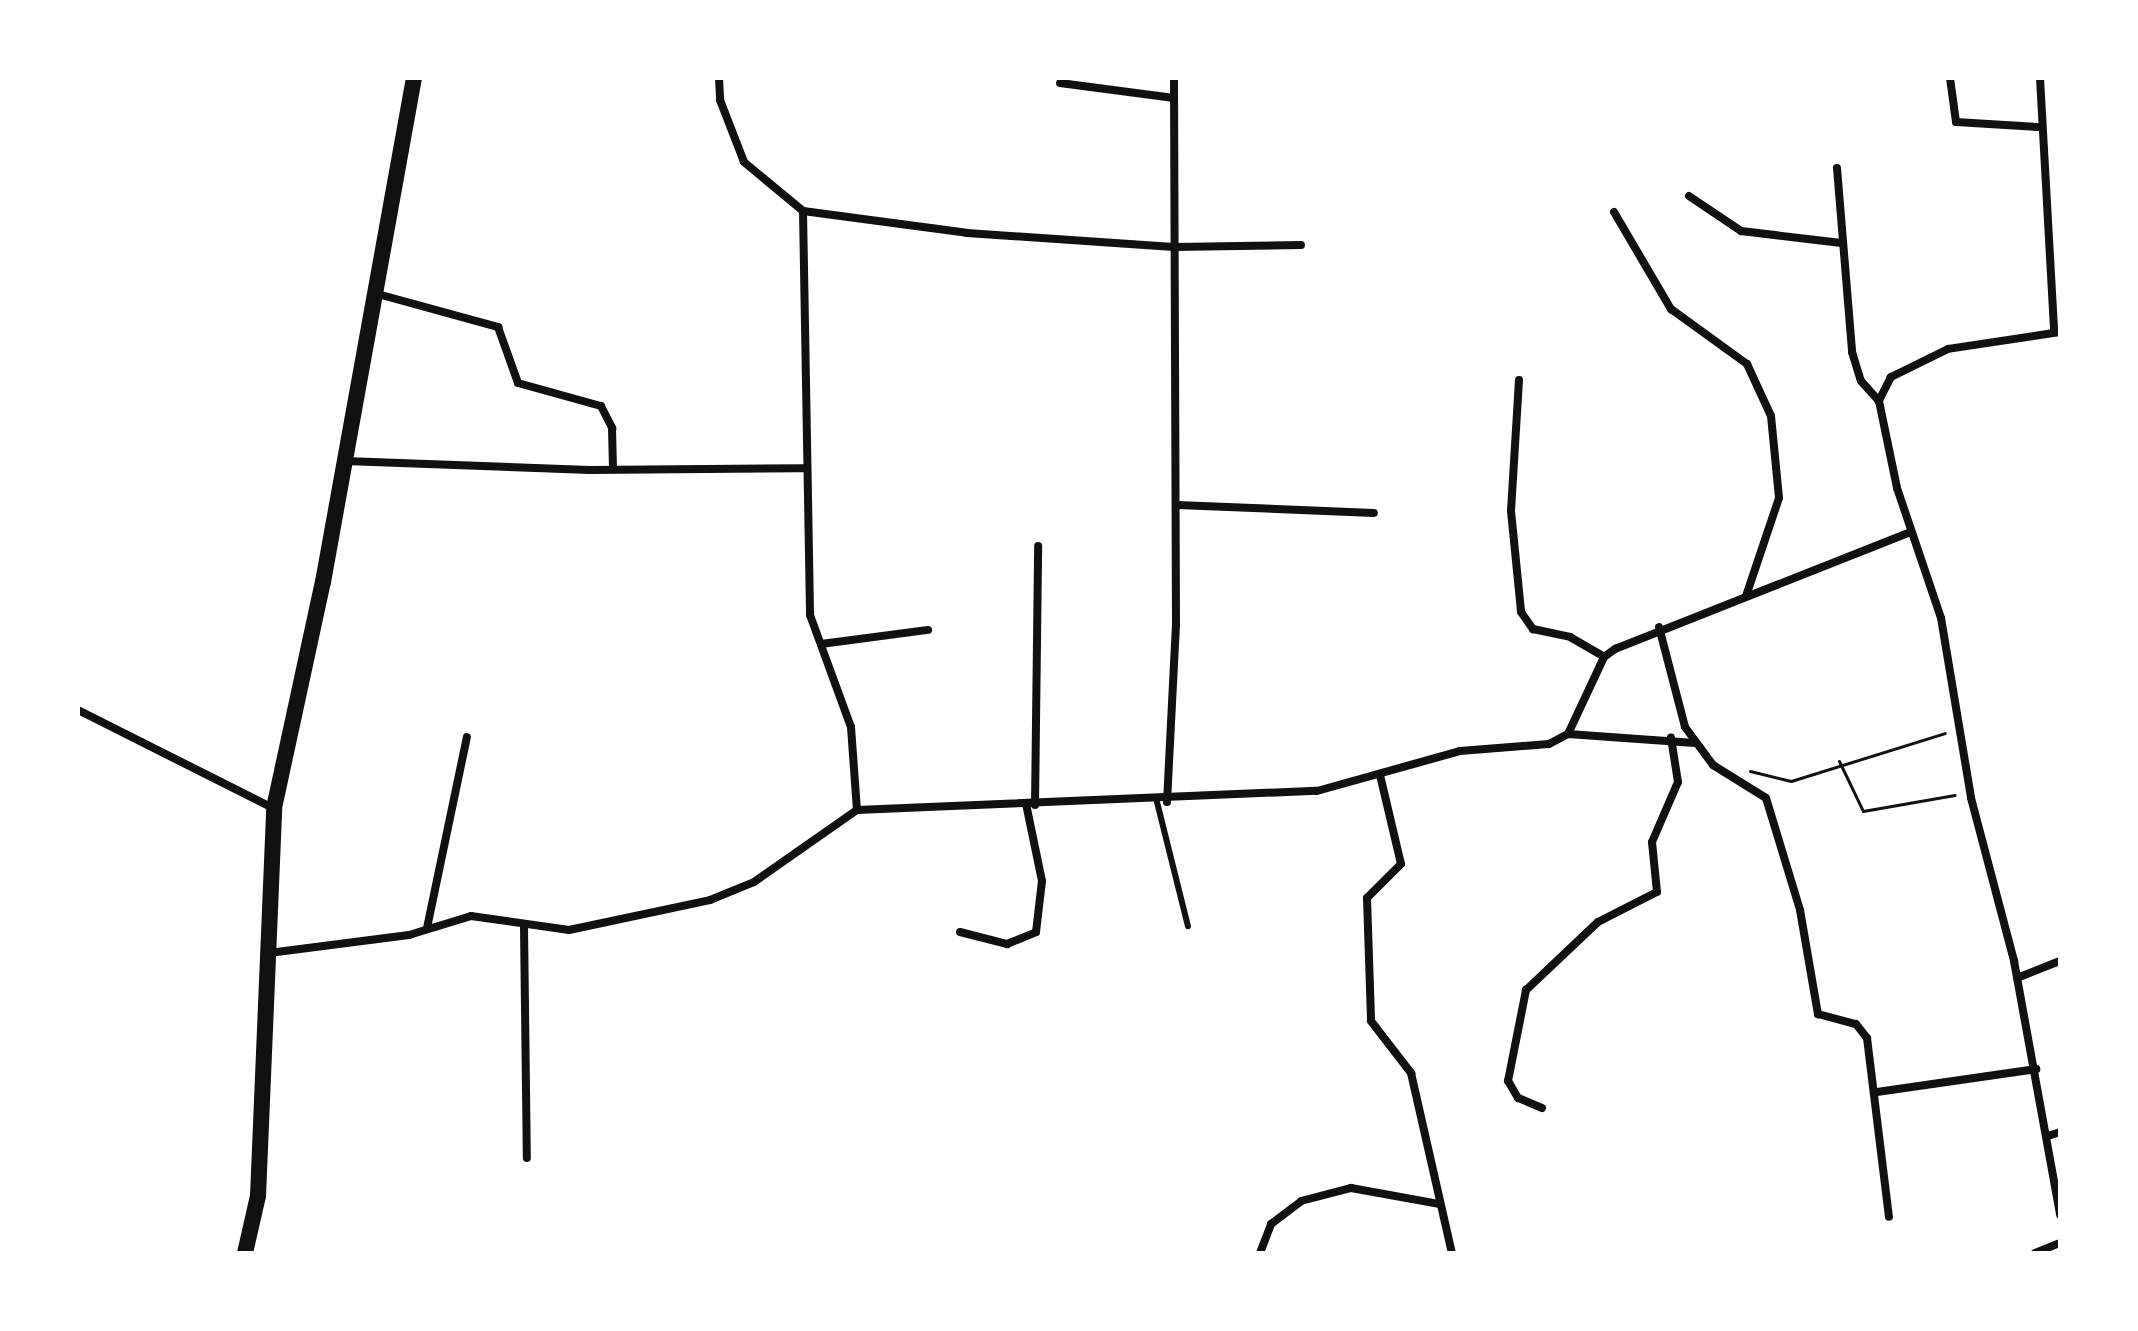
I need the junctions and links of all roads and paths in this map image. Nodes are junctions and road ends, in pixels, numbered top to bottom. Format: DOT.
graph roads {
  1 [pos="414,78"];
  2 [pos="719,78"];
  3 [pos="1174,78"];
  4 [pos="1950,78"];
  5 [pos="2040,78"];
  6 [pos="1060,83"];
  7 [pos="1174,98"];
  8 [pos="2038,127"];
  9 [pos="1837,168"];
  10 [pos="1689,196"];
  11 [pos="803,211"];
  12 [pos="1614,212"];
  13 [pos="1841,243"];
  14 [pos="1301,245"];
  15 [pos="1174,247"];
  16 [pos="373,293"];
  17 [pos="2057,332"];
  18 [pos="1519,380"];
  19 [pos="1879,401"];
  20 [pos="344,461"];
  21 [pos="613,468"];
  22 [pos="803,468"];
  23 [pos="1177,505"];
  24 [pos="1374,513"];
  25 [pos="1911,532"];
  26 [pos="1038,546"];
  27 [pos="1746,596"];
  28 [pos="1659,627"];
  29 [pos="928,630"];
  30 [pos="821,644"];
  31 [pos="1604,657"];
  32 [pos="78,710"];
  33 [pos="1958,724"];
  34 [pos="1568,734"];
  35 [pos="467,737"];
  36 [pos="1671,738"];
  37 [pos="1695,743"];
  38 [pos="1839,761"];
  39 [pos="1380,775"];
  40 [pos="1736,775"];
  41 [pos="1971,798"];
  42 [pos="1157,802"];
  43 [pos="1167,802"];
  44 [pos="1030,804"];
  45 [pos="274,808"];
  46 [pos="857,810"];
  47 [pos="524,926"];
  48 [pos="1188,926"];
  49 [pos="427,928"];
  50 [pos="960,932"];
  51 [pos="268,953"];
  52 [pos="2060,961"];
  53 [pos="2017,978"];
  54 [pos="2036,1069"];
  55 [pos="1877,1092"];
  56 [pos="1542,1108"];
  57 [pos="2060,1132"];
  58 [pos="2048,1136"];
  59 [pos="527,1158"];
  60 [pos="1439,1204"];
  61 [pos="2060,1215"];
  62 [pos="1889,1217"];
  63 [pos="2060,1243"];
  64 [pos="245,1253"];
  65 [pos="1260,1253"];
  66 [pos="1452,1253"];
  67 [pos="2035,1253"];
  1 -- 16 [label="main road"];
  2 -- 11 [label="street"];
  3 -- 7 [label="street"];
  4 -- 8 [label="street"];
  5 -- 8 [label="street"];
  6 -- 7 [label="street"];
  7 -- 15 [label="street"];
  8 -- 17 [label="street"];
  9 -- 13 [label="street"];
  10 -- 13 [label="street"];
  11 -- 15 [label="street"];
  11 -- 22 [label="street"];
  12 -- 27 [label="street"];
  13 -- 19 [label="street"];
  14 -- 15 [label="street"];
  15 -- 23 [label="street"];
  16 -- 20 [label="main road"];
  16 -- 21 [label="street"];
  17 -- 19 [label="street"];
  18 -- 31 [label="street"];
  19 -- 25 [label="street"];
  20 -- 21 [label="street"];
  20 -- 45 [label="main road"];
  21 -- 22 [label="street"];
  22 -- 30 [label="street"];
  23 -- 24 [label="street"];
  23 -- 43 [label="street"];
  25 -- 27 [label="street"];
  25 -- 33 [label="street"];
  26 -- 44 [label="street"];
  27 -- 28 [label="street"];
  28 -- 31 [label="street"];
  28 -- 37 [label="street"];
  29 -- 30 [label="street"];
  30 -- 46 [label="street"];
  31 -- 34 [label="street"];
  32 -- 45 [label="street"];
  33 -- 38 [label="path"];
  33 -- 41 [label="street"];
  34 -- 36 [label="street"];
  34 -- 39 [label="street"];
  35 -- 49 [label="street"];
  36 -- 37 [label="street"];
  36 -- 56 [label="street"];
  37 -- 40 [label="street"];
  38 -- 40 [label="path"];
  38 -- 41 [label="path"];
  39 -- 43 [label="street"];
  39 -- 60 [label="street"];
  40 -- 55 [label="street"];
  41 -- 53 [label="street"];
  42 -- 43 [label="street"];
  42 -- 44 [label="street"];
  42 -- 48 [label="lane"];
  44 -- 46 [label="street"];
  44 -- 50 [label="street"];
  45 -- 51 [label="main road"];
  46 -- 47 [label="street"];
  47 -- 49 [label="street"];
  47 -- 59 [label="street"];
  49 -- 51 [label="street"];
  51 -- 64 [label="main road"];
  52 -- 53 [label="street"];
  53 -- 54 [label="street"];
  54 -- 55 [label="street"];
  54 -- 58 [label="street"];
  55 -- 62 [label="street"];
  57 -- 58 [label="street"];
  58 -- 61 [label="street"];
  60 -- 65 [label="street"];
  60 -- 66 [label="street"];
  63 -- 67 [label="street"];
}
